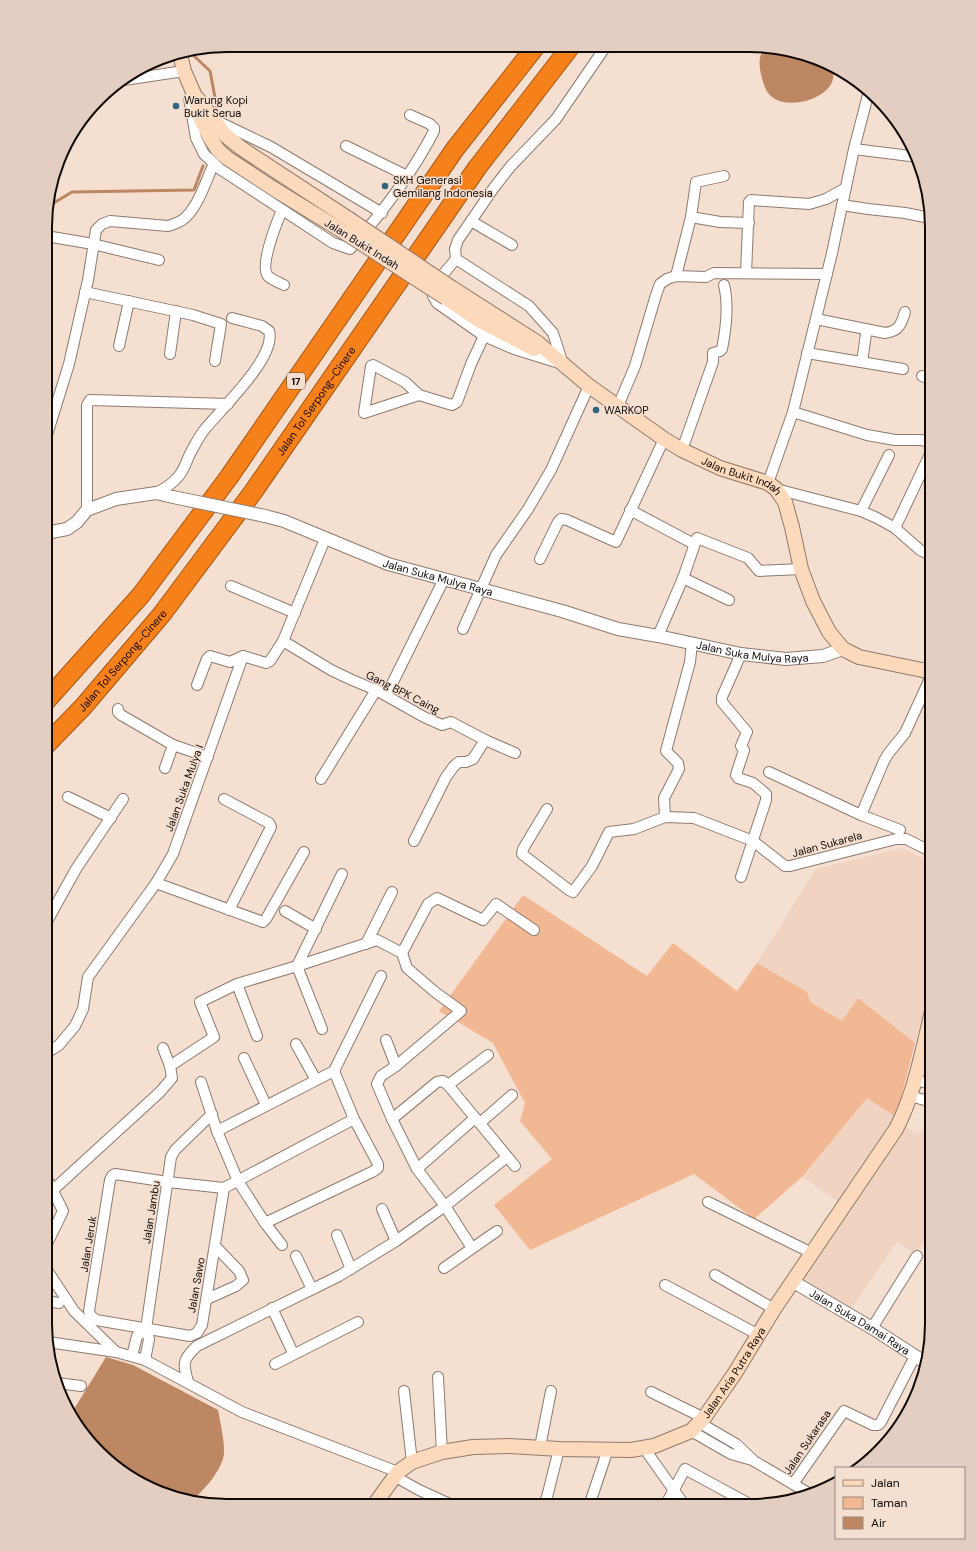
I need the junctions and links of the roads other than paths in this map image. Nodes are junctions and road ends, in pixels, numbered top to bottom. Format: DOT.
graph roads {
  1 [pos="531,52"];
  2 [pos="566,52"];
  3 [pos="602,52"];
  4 [pos="181,58"];
  5 [pos="184,71"];
  6 [pos="134,79"];
  7 [pos="194,94"];
  8 [pos="868,97"];
  9 [pos="410,115"];
  10 [pos="215,120"];
  11 [pos="346,146"];
  12 [pos="854,149"];
  13 [pos="910,156"];
  14 [pos="214,163"];
  15 [pos="407,176"];
  16 [pos="724,176"];
  17 [pos="846,188"];
  18 [pos="842,205"];
  19 [pos="282,210"];
  20 [pos="382,213"];
  21 [pos="691,217"];
  22 [pos="925,217"];
  23 [pos="471,220"];
  24 [pos="748,223"];
  25 [pos="52,237"];
  26 [pos="93,244"];
  27 [pos="512,245"];
  28 [pos="456,259"];
  29 [pos="159,260"];
  30 [pos="746,273"];
  31 [pos="827,274"];
  32 [pos="676,276"];
  33 [pos="284,285"];
  34 [pos="724,285"];
  35 [pos="85,292"];
  36 [pos="449,293"];
  37 [pos="129,301"];
  38 [pos="176,311"];
  39 [pos="905,312"];
  40 [pos="232,318"];
  41 [pos="816,320"];
  42 [pos="866,334"];
  43 [pos="484,336"];
  44 [pos="118,346"];
  45 [pos="807,353"];
  46 [pos="170,354"];
  47 [pos="215,361"];
  48 [pos="862,362"];
  49 [pos="563,364"];
  50 [pos="903,369"];
  51 [pos="589,386"];
  52 [pos="419,395"];
  53 [pos="228,404"];
  54 [pos="618,406"];
  55 [pos="793,412"];
  56 [pos="52,419"];
  57 [pos="664,439"];
  58 [pos="925,441"];
  59 [pos="682,450"];
  60 [pos="889,455"];
  61 [pos="925,465"];
  62 [pos="772,486"];
  63 [pos="156,493"];
  64 [pos="87,510"];
  65 [pos="630,510"];
  66 [pos="861,511"];
  67 [pos="895,528"];
  68 [pos="52,532"];
  69 [pos="325,539"];
  70 [pos="694,544"];
  71 [pos="925,552"];
  72 [pos="540,559"];
  73 [pos="801,569"];
  74 [pos="683,578"];
  75 [pos="444,579"];
  76 [pos="231,586"];
  77 [pos="482,589"];
  78 [pos="729,600"];
  79 [pos="295,613"];
  80 [pos="463,629"];
  81 [pos="658,636"];
  82 [pos="283,641"];
  83 [pos="692,643"];
  84 [pos="843,649"];
  85 [pos="741,654"];
  86 [pos="243,656"];
  87 [pos="925,671"];
  88 [pos="196,685"];
  89 [pos="925,689"];
  90 [pos="376,690"];
  91 [pos="389,690"];
  92 [pos="52,694"];
  93 [pos="118,709"];
  94 [pos="52,739"];
  95 [pos="485,740"];
  96 [pos="173,745"];
  97 [pos="515,753"];
  98 [pos="208,757"];
  99 [pos="166,768"];
  100 [pos="769,772"];
  101 [pos="320,779"];
  102 [pos="68,797"];
  103 [pos="123,799"];
  104 [pos="224,799"];
  105 [pos="547,809"];
  106 [pos="861,815"];
  107 [pos="665,816"];
  108 [pos="110,818"];
  109 [pos="900,830"];
  110 [pos="414,841"];
  111 [pos="753,841"];
  112 [pos="925,848"];
  113 [pos="304,852"];
  114 [pos="342,874"];
  115 [pos="741,877"];
  116 [pos="156,883"];
  117 [pos="392,892"];
  118 [pos="229,910"];
  119 [pos="285,911"];
  120 [pos="52,912"];
  121 [pos="316,929"];
  122 [pos="534,930"];
  123 [pos="366,944"];
  124 [pos="402,954"];
  125 [pos="297,966"];
  126 [pos="381,976"];
  127 [pos="237,984"];
  128 [pos="322,1029"];
  129 [pos="257,1036"];
  130 [pos="386,1040"];
  131 [pos="925,1040"];
  132 [pos="296,1044"];
  133 [pos="163,1048"];
  134 [pos="52,1050"];
  135 [pos="488,1055"];
  136 [pos="244,1058"];
  137 [pos="170,1066"];
  138 [pos="396,1066"];
  139 [pos="334,1071"];
  140 [pos="316,1080"];
  141 [pos="915,1080"];
  142 [pos="201,1082"];
  143 [pos="925,1082"];
  144 [pos="448,1085"];
  145 [pos="512,1095"];
  146 [pos="910,1096"];
  147 [pos="925,1100"];
  148 [pos="266,1105"];
  149 [pos="212,1114"];
  150 [pos="354,1119"];
  151 [pos="392,1119"];
  152 [pos="477,1120"];
  153 [pos="217,1131"];
  154 [pos="507,1157"];
  155 [pos="515,1166"];
  156 [pos="417,1169"];
  157 [pos="238,1181"];
  158 [pos="168,1182"];
  159 [pos="224,1188"];
  160 [pos="53,1190"];
  161 [pos="708,1202"];
  162 [pos="445,1206"];
  163 [pos="382,1209"];
  164 [pos="264,1223"];
  165 [pos="56,1226"];
  166 [pos="52,1227"];
  167 [pos="497,1232"];
  168 [pos="52,1234"];
  169 [pos="337,1235"];
  170 [pos="396,1241"];
  171 [pos="282,1245"];
  172 [pos="215,1246"];
  173 [pos="472,1248"];
  174 [pos="812,1253"];
  175 [pos="296,1256"];
  176 [pos="916,1256"];
  177 [pos="444,1268"];
  178 [pos="351,1269"];
  179 [pos="715,1275"];
  180 [pos="52,1278"];
  181 [pos="792,1281"];
  182 [pos="665,1285"];
  183 [pos="312,1289"];
  184 [pos="206,1299"];
  185 [pos="52,1302"];
  186 [pos="59,1303"];
  187 [pos="272,1308"];
  188 [pos="774,1309"];
  189 [pos="358,1322"];
  190 [pos="872,1328"];
  191 [pos="146,1329"];
  192 [pos="757,1334"];
  193 [pos="53,1343"];
  194 [pos="116,1352"];
  195 [pos="293,1354"];
  196 [pos="132,1356"];
  197 [pos="916,1356"];
  198 [pos="144,1360"];
  199 [pos="922,1360"];
  200 [pos="275,1364"];
  201 [pos="438,1377"];
  202 [pos="188,1382"];
  203 [pos="62,1384"];
  204 [pos="81,1386"];
  205 [pos="404,1391"];
  206 [pos="551,1391"];
  207 [pos="651,1392"];
  208 [pos="698,1424"];
  209 [pos="540,1447"];
  210 [pos="644,1448"];
  211 [pos="559,1449"];
  212 [pos="608,1449"];
  213 [pos="442,1452"];
  214 [pos="412,1462"];
  215 [pos="396,1474"];
  216 [pos="793,1484"];
  217 [pos="674,1491"];
  218 [pos="804,1491"];
  219 [pos="378,1499"];
  220 [pos="439,1499"];
  221 [pos="546,1499"];
  222 [pos="591,1499"];
  223 [pos="669,1499"];
  224 [pos="680,1499"];
  225 [pos="740,1499"];
  1 -- 92 [label="highway, 17"];
  2 -- 94 [label="highway, Jalan Tol Serpong–Cinere / 17"];
  3 -- 23 [label="street"];
  4 -- 5 [label="main road, Jalan Bukit Indah"];
  5 -- 6 [label="street"];
  5 -- 7 [label="main road, Jalan Bukit Indah"];
  5 -- 14 [label="street"];
  7 -- 10 [label="main road, Jalan Bukit Indah"];
  7 -- 36 [label="main road, Jalan Bukit Indah, bridge"];
  8 -- 12 [label="street"];
  9 -- 15 [label="street"];
  10 -- 20 [label="street"];
  10 -- 36 [label="main road, Jalan Bukit Indah, bridge"];
  11 -- 15 [label="street"];
  12 -- 13 [label="street"];
  12 -- 17 [label="street"];
  14 -- 19 [label="street"];
  14 -- 26 [label="street"];
  15 -- 20 [label="street"];
  16 -- 21 [label="street"];
  17 -- 18 [label="street"];
  17 -- 24 [label="street"];
  18 -- 22 [label="street"];
  18 -- 31 [label="street"];
  19 -- 20 [label="street"];
  19 -- 33 [label="street"];
  21 -- 24 [label="street"];
  21 -- 32 [label="street"];
  23 -- 27 [label="street"];
  23 -- 28 [label="street"];
  24 -- 30 [label="street"];
  25 -- 26 [label="street"];
  26 -- 29 [label="street"];
  26 -- 35 [label="street"];
  28 -- 43 [label="street"];
  28 -- 49 [label="street"];
  30 -- 31 [label="street"];
  30 -- 32 [label="street"];
  31 -- 41 [label="street"];
  32 -- 54 [label="street"];
  34 -- 59 [label="street"];
  35 -- 37 [label="street"];
  35 -- 56 [label="street"];
  36 -- 49 [label="main road, Jalan Bukit Indah"];
  37 -- 38 [label="street"];
  37 -- 44 [label="street"];
  38 -- 46 [label="street"];
  38 -- 47 [label="street"];
  39 -- 41 [label="street"];
  40 -- 53 [label="street"];
  41 -- 45 [label="street"];
  42 -- 48 [label="street"];
  43 -- 49 [label="street"];
  43 -- 52 [label="street"];
  45 -- 48 [label="street"];
  45 -- 55 [label="street"];
  48 -- 50 [label="street"];
  49 -- 51 [label="main road, Jalan Bukit Indah"];
  51 -- 54 [label="main road, Jalan Bukit Indah"];
  51 -- 77 [label="street"];
  52 -- 52 [label="street"];
  53 -- 63 [label="street"];
  53 -- 64 [label="street"];
  54 -- 57 [label="main road, Jalan Bukit Indah"];
  55 -- 58 [label="street"];
  55 -- 62 [label="street"];
  57 -- 59 [label="main road, Jalan Bukit Indah"];
  57 -- 65 [label="street"];
  59 -- 62 [label="main road, Jalan Bukit Indah"];
  60 -- 66 [label="street"];
  61 -- 67 [label="street"];
  62 -- 66 [label="street"];
  62 -- 73 [label="main road, Jalan Bukit Indah"];
  63 -- 64 [label="street, Jalan Suka Mulya Raya"];
  63 -- 69 [label="street, Jalan Suka Mulya Raya, bridge"];
  64 -- 68 [label="street, Jalan Suka Mulya Raya"];
  65 -- 70 [label="street"];
  65 -- 72 [label="street"];
  66 -- 67 [label="street"];
  67 -- 71 [label="street"];
  69 -- 75 [label="street, Jalan Suka Mulya Raya"];
  69 -- 79 [label="street"];
  70 -- 73 [label="street"];
  70 -- 74 [label="street"];
  73 -- 84 [label="main road, Jalan Bukit Indah"];
  74 -- 78 [label="street"];
  74 -- 81 [label="street"];
  75 -- 77 [label="street, Jalan Suka Mulya Raya"];
  75 -- 91 [label="street"];
  76 -- 79 [label="street"];
  77 -- 80 [label="street"];
  77 -- 81 [label="street, Jalan Suka Mulya Raya"];
  79 -- 82 [label="street"];
  81 -- 83 [label="street, Jalan Suka Mulya Raya"];
  82 -- 86 [label="street"];
  82 -- 90 [label="street, Gang BPK Caing"];
  83 -- 85 [label="street, Jalan Suka Mulya Raya"];
  83 -- 107 [label="street"];
  84 -- 85 [label="street, Jalan Suka Mulya Raya"];
  84 -- 87 [label="main road"];
  85 -- 111 [label="street"];
  86 -- 88 [label="street"];
  86 -- 98 [label="street, Jalan Suka Mulya I"];
  89 -- 106 [label="street"];
  90 -- 95 [label="street, Gang BPK Caing"];
  90 -- 101 [label="street"];
  93 -- 96 [label="street"];
  95 -- 97 [label="street, Gang BPK Caing"];
  95 -- 110 [label="street"];
  96 -- 98 [label="street"];
  96 -- 99 [label="street"];
  98 -- 116 [label="street, Jalan Suka Mulya I"];
  100 -- 106 [label="street"];
  102 -- 108 [label="street"];
  103 -- 108 [label="street"];
  104 -- 118 [label="street"];
  105 -- 107 [label="street"];
  106 -- 109 [label="street"];
  107 -- 111 [label="street, Jalan Sukarela"];
  108 -- 120 [label="street"];
  111 -- 112 [label="street, Jalan Sukarela"];
  111 -- 115 [label="street"];
  113 -- 118 [label="street"];
  114 -- 121 [label="street"];
  116 -- 118 [label="street"];
  116 -- 134 [label="street, Jalan Suka Mulya I"];
  117 -- 123 [label="street"];
  119 -- 121 [label="street"];
  121 -- 125 [label="street"];
  122 -- 124 [label="street"];
  123 -- 124 [label="street"];
  123 -- 125 [label="street"];
  124 -- 138 [label="street"];
  125 -- 127 [label="street"];
  125 -- 128 [label="street"];
  126 -- 139 [label="street"];
  127 -- 129 [label="street"];
  127 -- 137 [label="street"];
  130 -- 138 [label="street"];
  131 -- 141 [label="main road, Jalan Aria Putra Raya"];
  132 -- 140 [label="street"];
  133 -- 137 [label="street"];
  135 -- 144 [label="street"];
  136 -- 148 [label="street"];
  137 -- 160 [label="street"];
  138 -- 151 [label="street"];
  139 -- 140 [label="street"];
  139 -- 150 [label="street"];
  140 -- 148 [label="street"];
  141 -- 143 [label="street"];
  141 -- 146 [label="main road, Jalan Aria Putra Raya"];
  142 -- 149 [label="street"];
  144 -- 151 [label="street"];
  144 -- 152 [label="street"];
  145 -- 152 [label="street"];
  146 -- 147 [label="street"];
  146 -- 174 [label="main road, Jalan Aria Putra Raya"];
  148 -- 153 [label="street"];
  149 -- 153 [label="street"];
  149 -- 158 [label="street, Jalan Jambu"];
  150 -- 157 [label="street"];
  150 -- 164 [label="street"];
  151 -- 156 [label="street"];
  152 -- 154 [label="street"];
  152 -- 156 [label="street"];
  153 -- 157 [label="street"];
  154 -- 155 [label="street"];
  154 -- 162 [label="street"];
  156 -- 162 [label="street"];
  157 -- 159 [label="street"];
  157 -- 164 [label="street"];
  158 -- 159 [label="street"];
  158 -- 191 [label="street, Jalan Jambu"];
  158 -- 191 [label="street, Jalan Jeruk"];
  159 -- 172 [label="street, Jalan Sawo"];
  160 -- 165 [label="street"];
  161 -- 174 [label="street"];
  162 -- 170 [label="street"];
  162 -- 173 [label="street"];
  163 -- 170 [label="street"];
  164 -- 171 [label="street"];
  165 -- 166 [label="street"];
  165 -- 168 [label="street"];
  167 -- 173 [label="street"];
  169 -- 178 [label="street"];
  170 -- 178 [label="street"];
  172 -- 184 [label="street, Jalan Sawo"];
  172 -- 184 [label="street"];
  173 -- 177 [label="street"];
  174 -- 181 [label="main road, Jalan Aria Putra Raya"];
  175 -- 183 [label="street"];
  176 -- 190 [label="street"];
  178 -- 183 [label="street"];
  179 -- 188 [label="street"];
  180 -- 194 [label="street"];
  181 -- 188 [label="main road, Jalan Aria Putra Raya"];
  181 -- 190 [label="street, Jalan Suka Damai Raya"];
  182 -- 192 [label="street"];
  183 -- 187 [label="street"];
  184 -- 191 [label="street, Jalan Sawo"];
  185 -- 186 [label="street"];
  187 -- 195 [label="street"];
  187 -- 202 [label="street"];
  188 -- 192 [label="main road, Jalan Aria Putra Raya"];
  189 -- 195 [label="street"];
  190 -- 197 [label="street, Jalan Suka Damai Raya"];
  191 -- 196 [label="street, Jalan Jambu"];
  191 -- 198 [label="street, Jalan Jambu"];
  192 -- 208 [label="main road, Jalan Aria Putra Raya"];
  193 -- 194 [label="street"];
  194 -- 196 [label="street"];
  195 -- 200 [label="street"];
  196 -- 198 [label="street"];
  197 -- 199 [label="street, Jalan Suka Damai Raya"];
  197 -- 216 [label="street, Jalan Sukarasa"];
  198 -- 202 [label="street"];
  201 -- 213 [label="street"];
  202 -- 215 [label="street"];
  203 -- 204 [label="street"];
  205 -- 214 [label="street"];
  206 -- 209 [label="street"];
  207 -- 208 [label="street"];
  208 -- 210 [label="main road"];
  208 -- 216 [label="street"];
  209 -- 211 [label="main road"];
  209 -- 213 [label="main road"];
  210 -- 212 [label="main road"];
  210 -- 217 [label="street"];
  211 -- 212 [label="main road"];
  211 -- 221 [label="street"];
  212 -- 222 [label="street"];
  213 -- 214 [label="main road"];
  214 -- 215 [label="main road"];
  215 -- 219 [label="main road"];
  215 -- 220 [label="street"];
  216 -- 218 [label="street"];
  217 -- 223 [label="street"];
  217 -- 224 [label="street"];
  217 -- 225 [label="street"];
}
